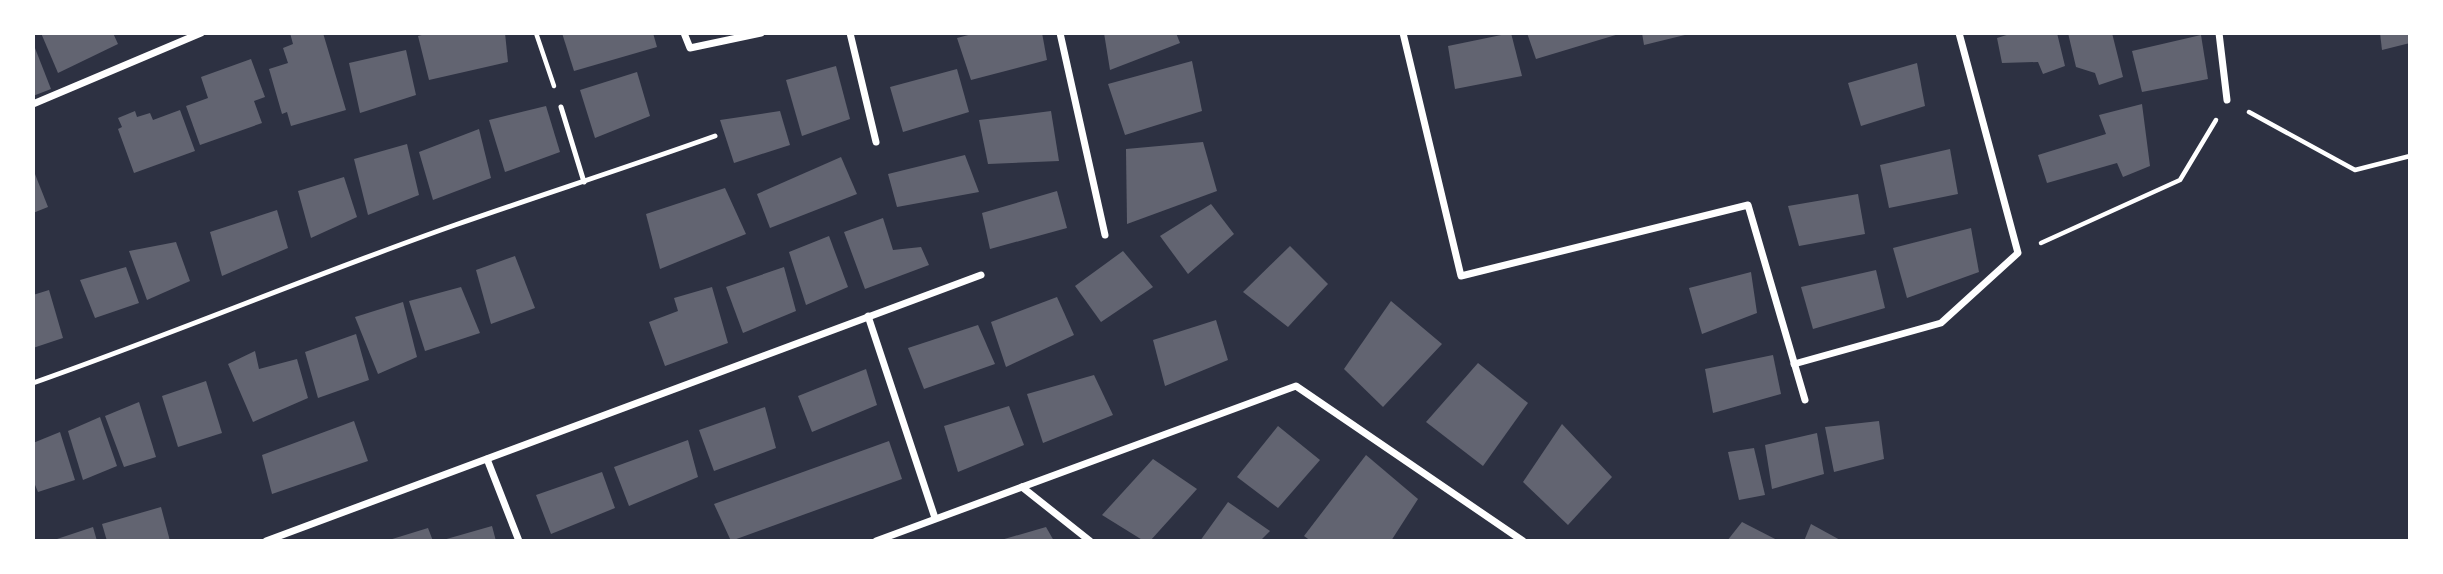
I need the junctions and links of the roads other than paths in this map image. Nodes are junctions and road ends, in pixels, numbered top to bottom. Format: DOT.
graph roads {
  1 [pos="201,33"];
  2 [pos="684,33"];
  3 [pos="761,33"];
  4 [pos="850,33"];
  5 [pos="1060,33"];
  6 [pos="1403,33"];
  7 [pos="1959,33"];
  8 [pos="2219,33"];
  9 [pos="2227,100"];
  10 [pos="33,104"];
  11 [pos="561,107"];
  12 [pos="715,136"];
  13 [pos="876,142"];
  14 [pos="584,183"];
  15 [pos="1105,235"];
  16 [pos="981,275"];
  17 [pos="868,316"];
  18 [pos="1794,364"];
  19 [pos="33,383"];
  20 [pos="1805,400"];
  21 [pos="486,459"];
  22 [pos="1022,487"];
  23 [pos="935,518"];
  24 [pos="266,541"];
  25 [pos="519,541"];
  26 [pos="876,541"];
  27 [pos="1090,541"];
  28 [pos="1523,541"];
  1 -- 10 [label="street"];
  2 -- 3 [label="street"];
  4 -- 13 [label="street"];
  5 -- 15 [label="street"];
  6 -- 18 [label="street"];
  7 -- 18 [label="street"];
  8 -- 9 [label="street"];
  11 -- 14 [label="lane"];
  12 -- 14 [label="lane"];
  14 -- 19 [label="lane"];
  16 -- 17 [label="street"];
  17 -- 21 [label="street"];
  17 -- 23 [label="street"];
  18 -- 20 [label="street"];
  21 -- 24 [label="street"];
  21 -- 25 [label="street"];
  22 -- 23 [label="street"];
  22 -- 27 [label="street"];
  22 -- 28 [label="street"];
  23 -- 26 [label="street"];
}
